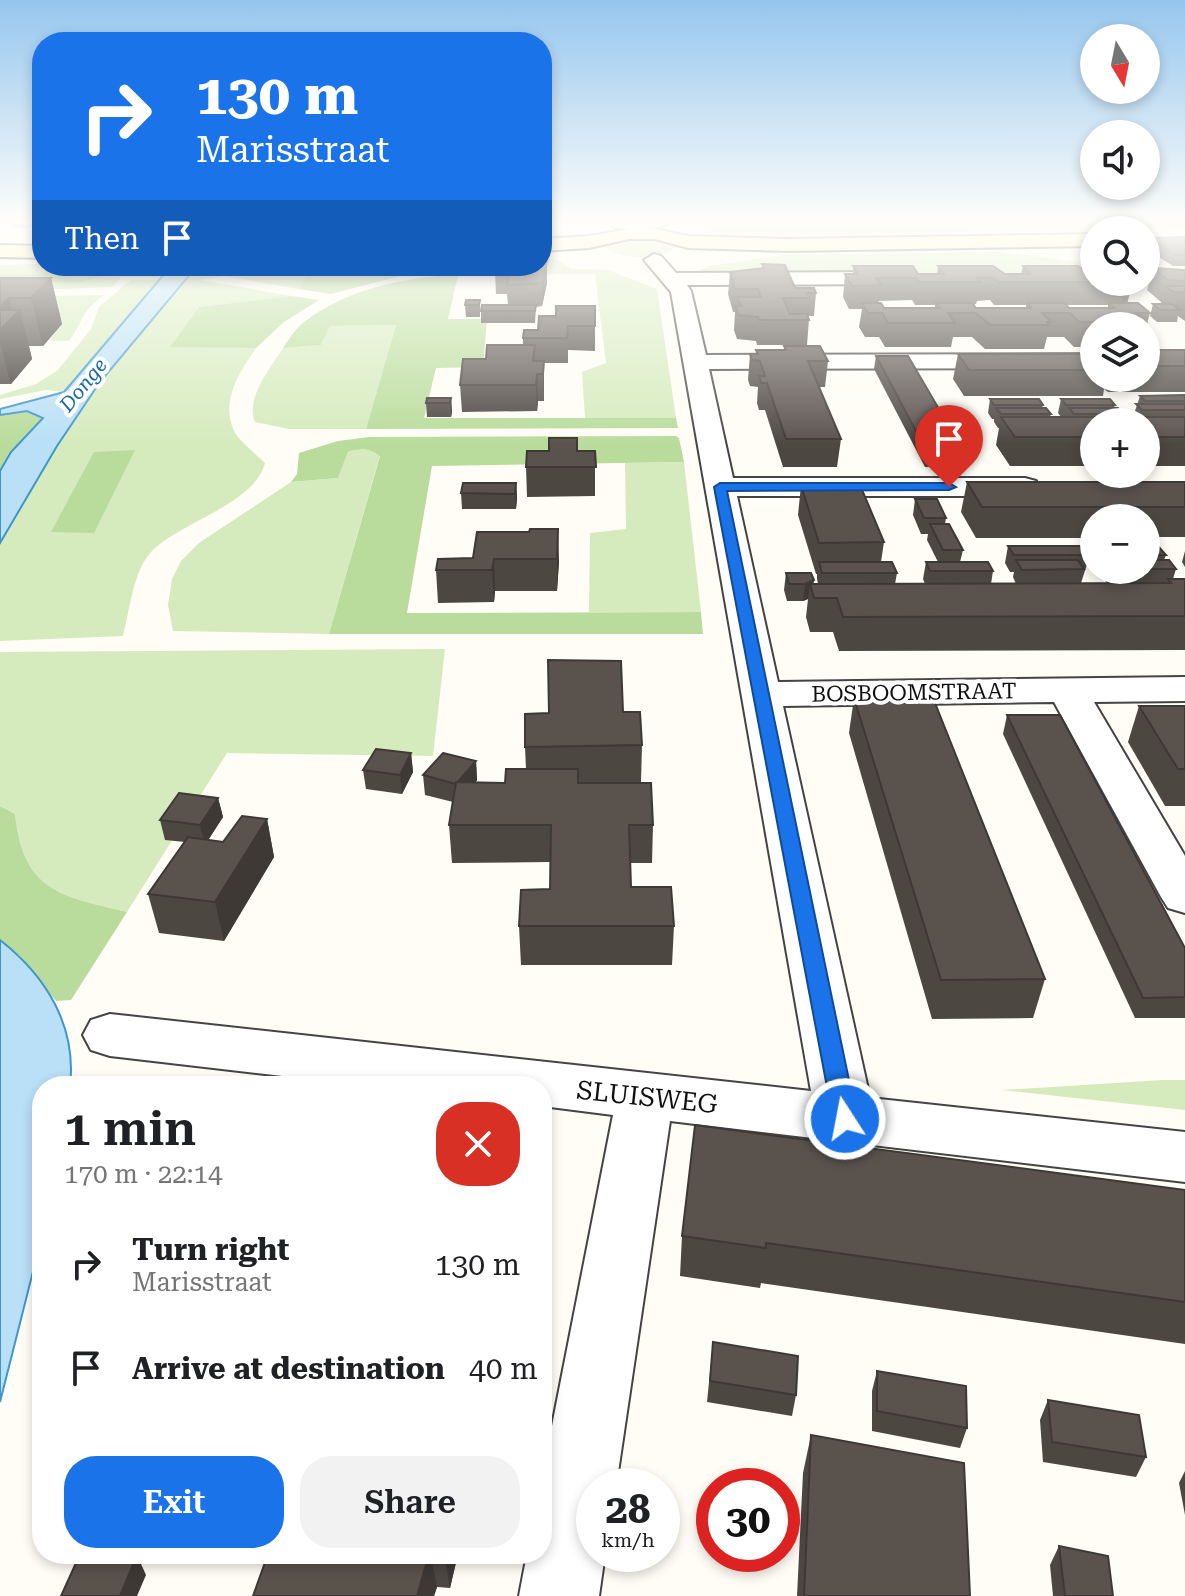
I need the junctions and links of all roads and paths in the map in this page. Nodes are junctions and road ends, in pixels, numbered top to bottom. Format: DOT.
graph roads {
  1 [pos="682,296"];
  2 [pos="1080,361"];
  3 [pos="695,362"];
  4 [pos="720,487"];
  5 [pos="1061,487"];
  6 [pos="1185,689"];
  7 [pos="1067,690"];
  8 [pos="761,694"];
  9 [pos="1185,897"];
  10 [pos="110,1035"];
  11 [pos="464,1076"];
  12 [pos="552,1086"];
  13 [pos="645,1097"];
  14 [pos="845,1119"];
  15 [pos="1185,1157"];
  16 [pos="559,1596"];
  1 -- 3 [label="street"];
  2 -- 3 [label="street"];
  3 -- 4 [label="street"];
  4 -- 5 [label="street"];
  4 -- 8 [label="street"];
  6 -- 7 [label="street, BOSBOOMSTRAAT"];
  7 -- 8 [label="street, BOSBOOMSTRAAT"];
  7 -- 9 [label="street"];
  8 -- 14 [label="street"];
  10 -- 11 [label="street, SLUISWEG"];
  12 -- 13 [label="street, SLUISWEG"];
  13 -- 14 [label="street, SLUISWEG"];
  13 -- 16 [label="street"];
  14 -- 15 [label="street, SLUISWEG"];
}
